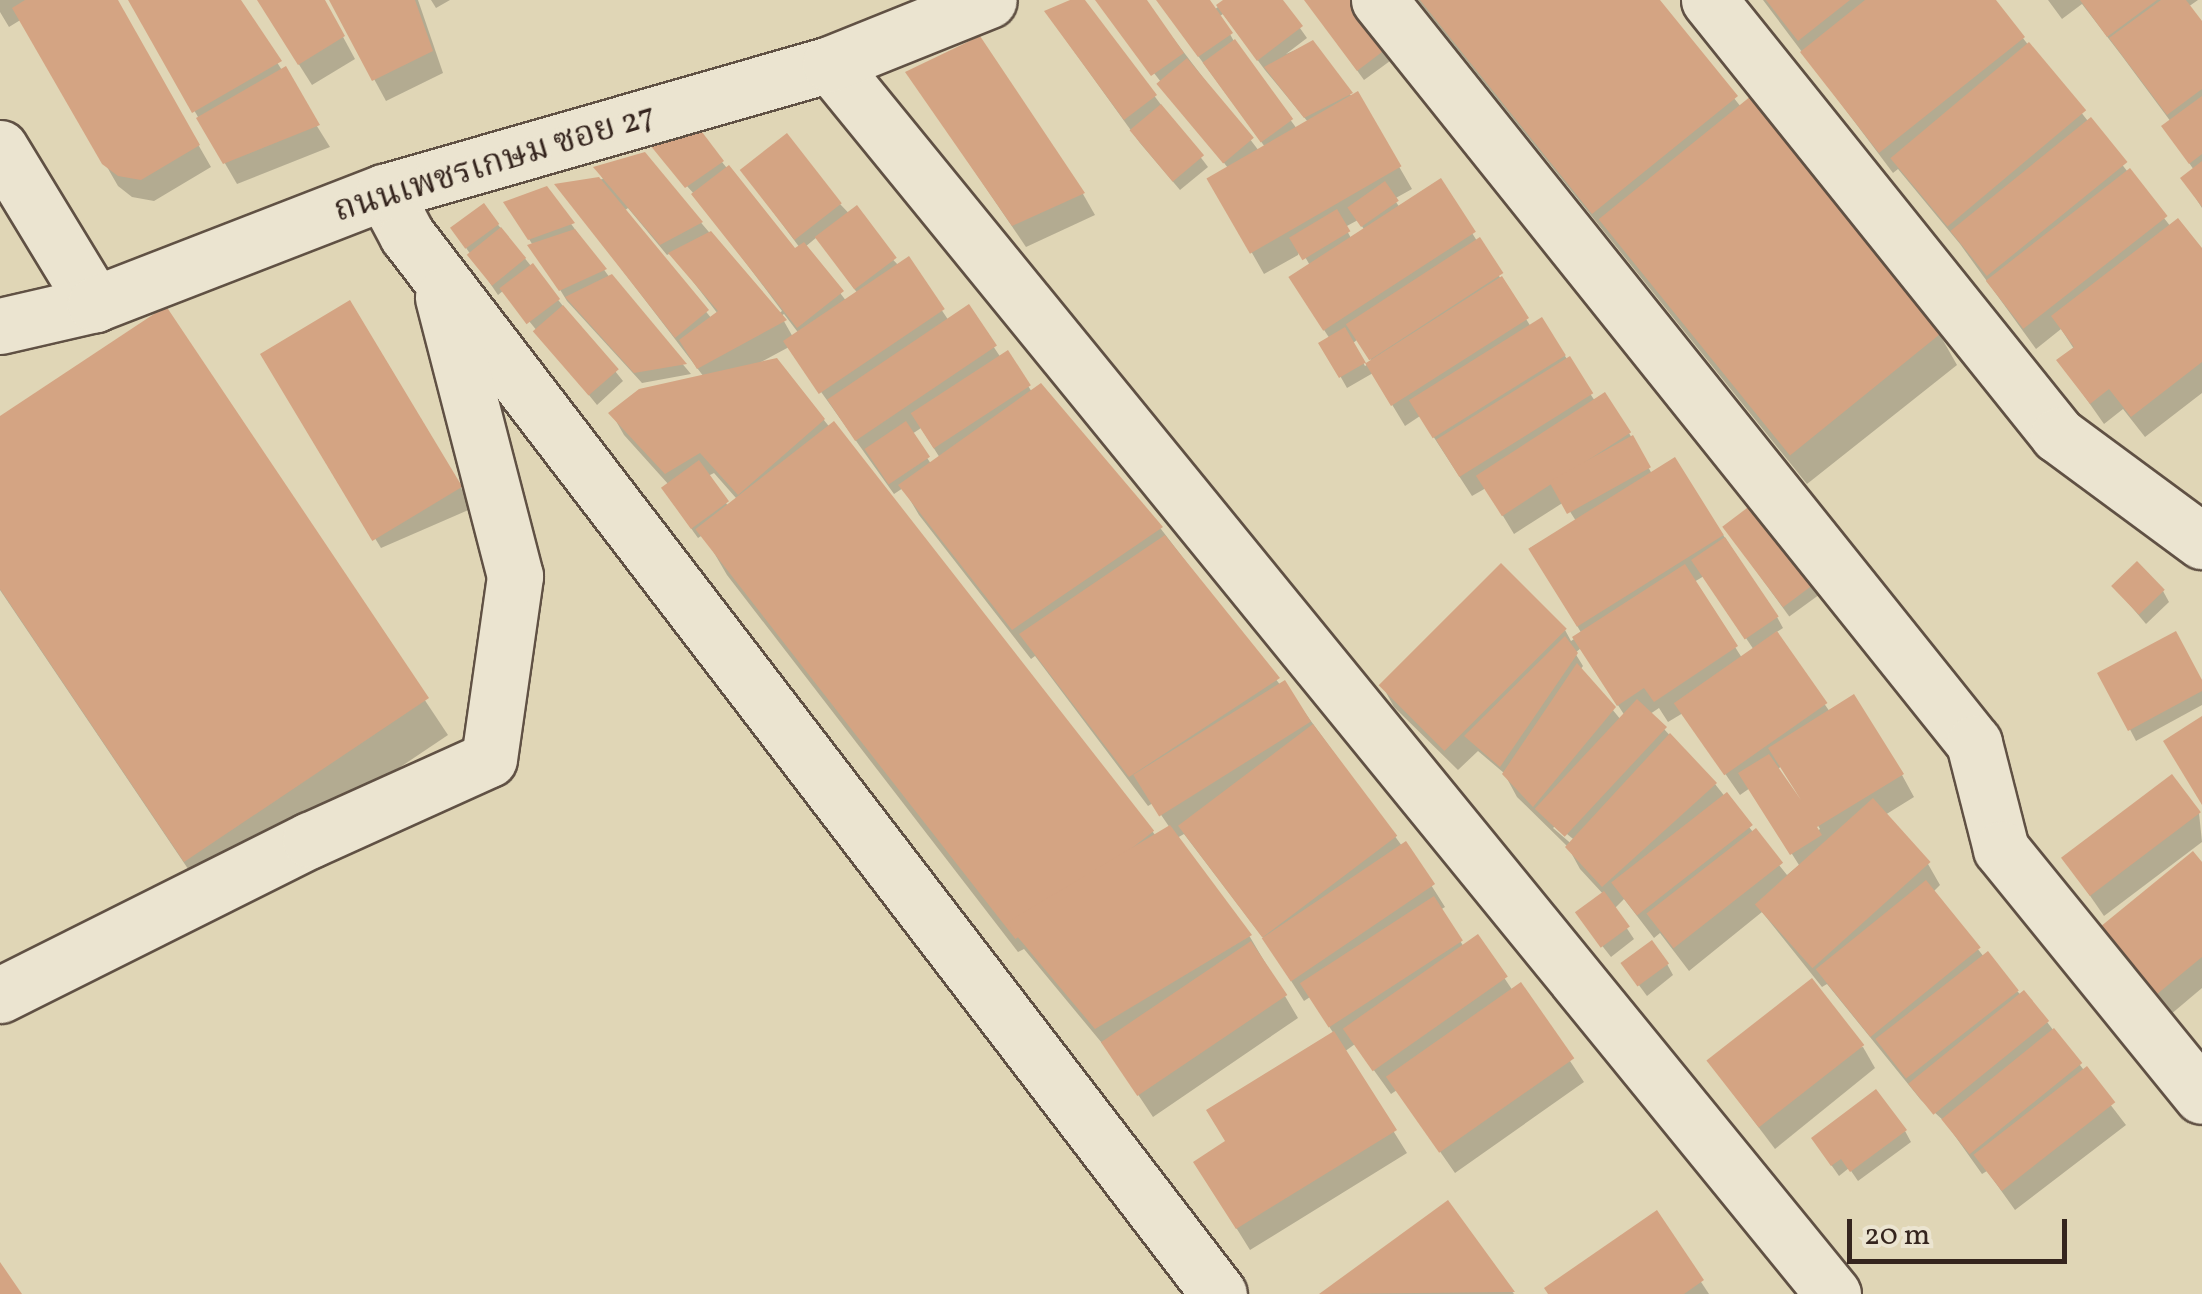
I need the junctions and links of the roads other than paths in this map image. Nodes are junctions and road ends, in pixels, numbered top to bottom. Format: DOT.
graph roads {
  1 [pos="989,0"];
  2 [pos="1379,0"];
  3 [pos="1709,0"];
  4 [pos="830,64"];
  5 [pos="0,148"];
  6 [pos="396,214"];
  7 [pos="96,304"];
  8 [pos="0,326"];
  9 [pos="2202,540"];
  10 [pos="0,995"];
  11 [pos="2202,1096"];
  12 [pos="1219,1294"];
  13 [pos="1833,1294"];
  1 -- 4 [label="street, ถนนเพชรเกษม ซอย 27"];
  2 -- 11 [label="street"];
  3 -- 9 [label="street"];
  4 -- 6 [label="street, ถนนเพชรเกษม ซอย 27"];
  4 -- 13 [label="street"];
  5 -- 7 [label="street"];
  6 -- 7 [label="street, ถนนเพชรเกษม ซอย 27"];
  6 -- 10 [label="street"];
  6 -- 12 [label="street"];
  7 -- 8 [label="street, ถนนเพชรเกษม ซอย 27"];
}
